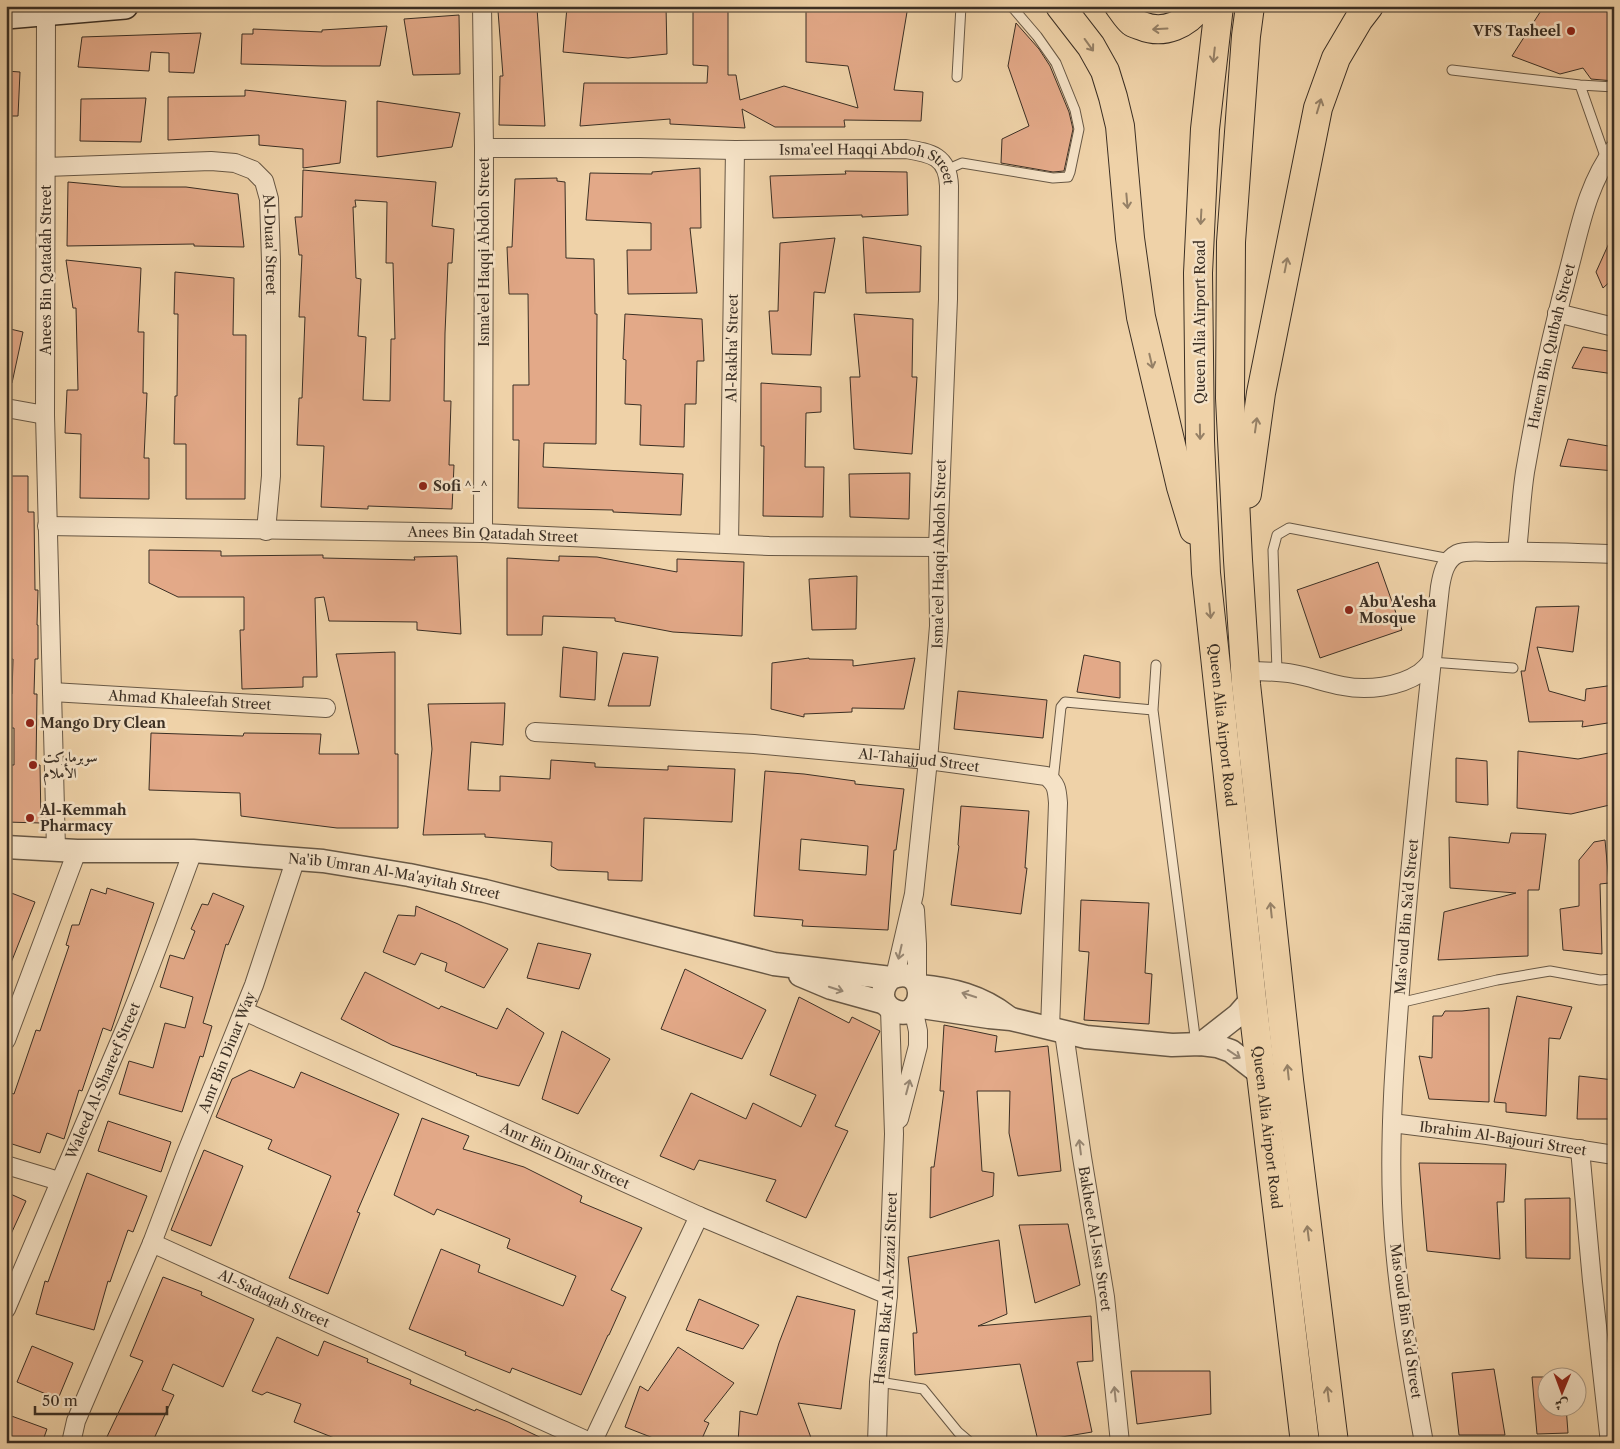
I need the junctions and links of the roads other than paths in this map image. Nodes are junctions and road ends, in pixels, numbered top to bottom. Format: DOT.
graph roads {
  1 [pos="125,6"];
  2 [pos="482,6"];
  3 [pos="961,6"];
  4 [pos="1009,6"];
  5 [pos="1060,6"];
  6 [pos="1119,6"];
  7 [pos="1200,6"];
  8 [pos="1219,6"];
  9 [pos="1250,6"];
  10 [pos="1369,6"];
  11 [pos="46,13"];
  12 [pos="6,16"];
  13 [pos="1452,70"];
  14 [pos="957,77"];
  15 [pos="1580,85"];
  16 [pos="1614,87"];
  17 [pos="484,148"];
  18 [pos="735,150"];
  19 [pos="1610,154"];
  20 [pos="46,167"];
  21 [pos="946,170"];
  22 [pos="1557,313"];
  23 [pos="1614,327"];
  24 [pos="6,408"];
  25 [pos="45,415"];
  26 [pos="47,526"];
  27 [pos="266,531"];
  28 [pos="483,533"];
  29 [pos="729,544"];
  30 [pos="938,547"];
  31 [pos="1517,551"];
  32 [pos="1614,554"];
  33 [pos="1450,559"];
  34 [pos="1238,560"];
  35 [pos="1206,573"];
  36 [pos="1431,662"];
  37 [pos="1156,665"];
  38 [pos="1514,668"];
  39 [pos="1245,671"];
  40 [pos="1277,671"];
  41 [pos="52,692"];
  42 [pos="326,708"];
  43 [pos="1153,710"];
  44 [pos="535,732"];
  45 [pos="928,760"];
  46 [pos="1053,781"];
  47 [pos="6,847"];
  48 [pos="66,850"];
  49 [pos="193,851"];
  50 [pos="296,858"];
  51 [pos="914,894"];
  52 [pos="774,964"];
  53 [pos="893,977"];
  54 [pos="1614,978"];
  55 [pos="916,996"];
  56 [pos="1252,999"];
  57 [pos="1399,1003"];
  58 [pos="888,1006"];
  59 [pos="244,1011"];
  60 [pos="1057,1031"];
  61 [pos="6,1040"];
  62 [pos="1198,1044"];
  63 [pos="1262,1075"];
  64 [pos="1392,1123"];
  65 [pos="894,1134"];
  66 [pos="1580,1149"];
  67 [pos="1614,1155"];
  68 [pos="6,1165"];
  69 [pos="59,1181"];
  70 [pos="699,1216"];
  71 [pos="152,1243"];
  72 [pos="888,1295"];
  73 [pos="6,1309"];
  74 [pos="879,1382"];
  75 [pos="71,1443"];
  76 [pos="592,1443"];
  77 [pos="877,1443"];
  78 [pos="971,1443"];
  79 [pos="1120,1443"];
  80 [pos="1305,1443"];
  81 [pos="1334,1443"];
  82 [pos="1424,1443"];
  83 [pos="1610,1443"];
  1 -- 11 [label="main road"];
  2 -- 17 [label="street"];
  3 -- 14 [label="lane"];
  4 -- 21 [label="lane"];
  5 -- 35 [label="highway, one-way"];
  7 -- 6 [label="highway, one-way"];
  8 -- 35 [label="highway, Queen Alia Airport Road, one-way"];
  9 -- 34 [label="highway, Queen Alia Airport Road"];
  34 -- 10 [label="highway, one-way"];
  11 -- 12 [label="main road"];
  11 -- 20 [label="street, Anees Bin Qatadah Street"];
  13 -- 15 [label="lane"];
  15 -- 16 [label="lane"];
  15 -- 19 [label="lane"];
  17 -- 18 [label="street, Isma'eel Haqqi Abdoh Street"];
  17 -- 28 [label="street, Isma'eel Haqqi Abdoh Street"];
  18 -- 21 [label="street, Isma'eel Haqqi Abdoh Street"];
  18 -- 29 [label="street, Al-Rakha' Street"];
  19 -- 22 [label="street, Harem Bin Qutbah Street"];
  20 -- 25 [label="street, Anees Bin Qatadah Street"];
  20 -- 27 [label="street, Al-Duaa' Street"];
  21 -- 30 [label="street, Isma'eel Haqqi Abdoh Street"];
  22 -- 23 [label="street"];
  22 -- 31 [label="street, Harem Bin Qutbah Street"];
  24 -- 25 [label="street"];
  25 -- 26 [label="street, Anees Bin Qatadah Street"];
  26 -- 27 [label="street, Anees Bin Qatadah Street"];
  26 -- 41 [label="street, Anees Bin Qatadah Street"];
  27 -- 28 [label="street, Anees Bin Qatadah Street"];
  28 -- 29 [label="street, Anees Bin Qatadah Street"];
  29 -- 30 [label="street, Anees Bin Qatadah Street"];
  30 -- 45 [label="street, Isma'eel Haqqi Abdoh Street"];
  31 -- 32 [label="street"];
  31 -- 33 [label="street"];
  33 -- 36 [label="street, Mas'oud Bin Sa'd Street"];
  33 -- 40 [label="lane"];
  34 -- 39 [label="highway, Queen Alia Airport Road"];
  35 -- 56 [label="highway, Queen Alia Airport Road, one-way"];
  36 -- 38 [label="lane"];
  36 -- 40 [label="street"];
  36 -- 57 [label="street, Mas'oud Bin Sa'd Street"];
  37 -- 43 [label="lane"];
  39 -- 40 [label="street"];
  81 -- 39 [label="highway, Queen Alia Airport Road, one-way"];
  41 -- 42 [label="street, Ahmad Khaleefah Street"];
  41 -- 48 [label="street, Anees Bin Qatadah Street"];
  43 -- 46 [label="lane"];
  43 -- 62 [label="lane"];
  44 -- 45 [label="street, Al-Tahajjud Street"];
  45 -- 46 [label="street, Al-Tahajjud Street"];
  45 -- 51 [label="street, Isma'eel Haqqi Abdoh Street"];
  46 -- 60 [label="street"];
  47 -- 48 [label="street, Na'ib Umran Al-Ma'ayitah Street"];
  48 -- 49 [label="street, Na'ib Umran Al-Ma'ayitah Street"];
  48 -- 61 [label="street"];
  49 -- 50 [label="street, Na'ib Umran Al-Ma'ayitah Street"];
  49 -- 69 [label="street, Waleed Al-Shareef Street"];
  50 -- 52 [label="street, Na'ib Umran Al-Ma'ayitah Street"];
  50 -- 59 [label="street, Amr Bin Dinar Way"];
  51 -- 53 [label="street, Isma'eel Haqqi Abdoh Street, one-way"];
  51 -- 55 [label="street, Isma'eel Haqqi Abdoh Street"];
  52 -- 53 [label="street, Na'ib Umran Al-Ma'ayitah Street"];
  52 -- 58 [label="street, Na'ib Umran Al-Ma'ayitah Street, one-way"];
  53 -- 55 [label="street"];
  53 -- 58 [label="street"];
  54 -- 57 [label="lane"];
  55 -- 58 [label="street"];
  55 -- 60 [label="street"];
  65 -- 55 [label="street, Hassan Bakr Al-Azzazi Street, one-way"];
  56 -- 62 [label="street"];
  56 -- 63 [label="highway, Queen Alia Airport Road"];
  57 -- 64 [label="street, Mas'oud Bin Sa'd Street"];
  58 -- 65 [label="street, Hassan Bakr Al-Azzazi Street"];
  59 -- 70 [label="street, Amr Bin Dinar Street"];
  59 -- 71 [label="street, Amr Bin Dinar Way"];
  60 -- 62 [label="street"];
  79 -- 60 [label="street, Bakheet Al-Issa Street, one-way"];
  62 -- 63 [label="street, one-way"];
  63 -- 80 [label="highway, Queen Alia Airport Road"];
  64 -- 66 [label="street, Ibrahim Al-Bajouri Street"];
  64 -- 82 [label="street, Mas'oud Bin Sa'd Street"];
  65 -- 72 [label="street, Hassan Bakr Al-Azzazi Street"];
  66 -- 67 [label="street, Ibrahim Al-Bajouri Street"];
  66 -- 83 [label="street"];
  68 -- 69 [label="street"];
  69 -- 73 [label="street, Waleed Al-Shareef Street"];
  70 -- 72 [label="street, Amr Bin Dinar Street"];
  70 -- 76 [label="street"];
  71 -- 75 [label="street"];
  71 -- 76 [label="street, Al-Sadaqah Street"];
  72 -- 74 [label="street, Hassan Bakr Al-Azzazi Street"];
  74 -- 77 [label="street, Hassan Bakr Al-Azzazi Street"];
  74 -- 78 [label="lane"];
}
